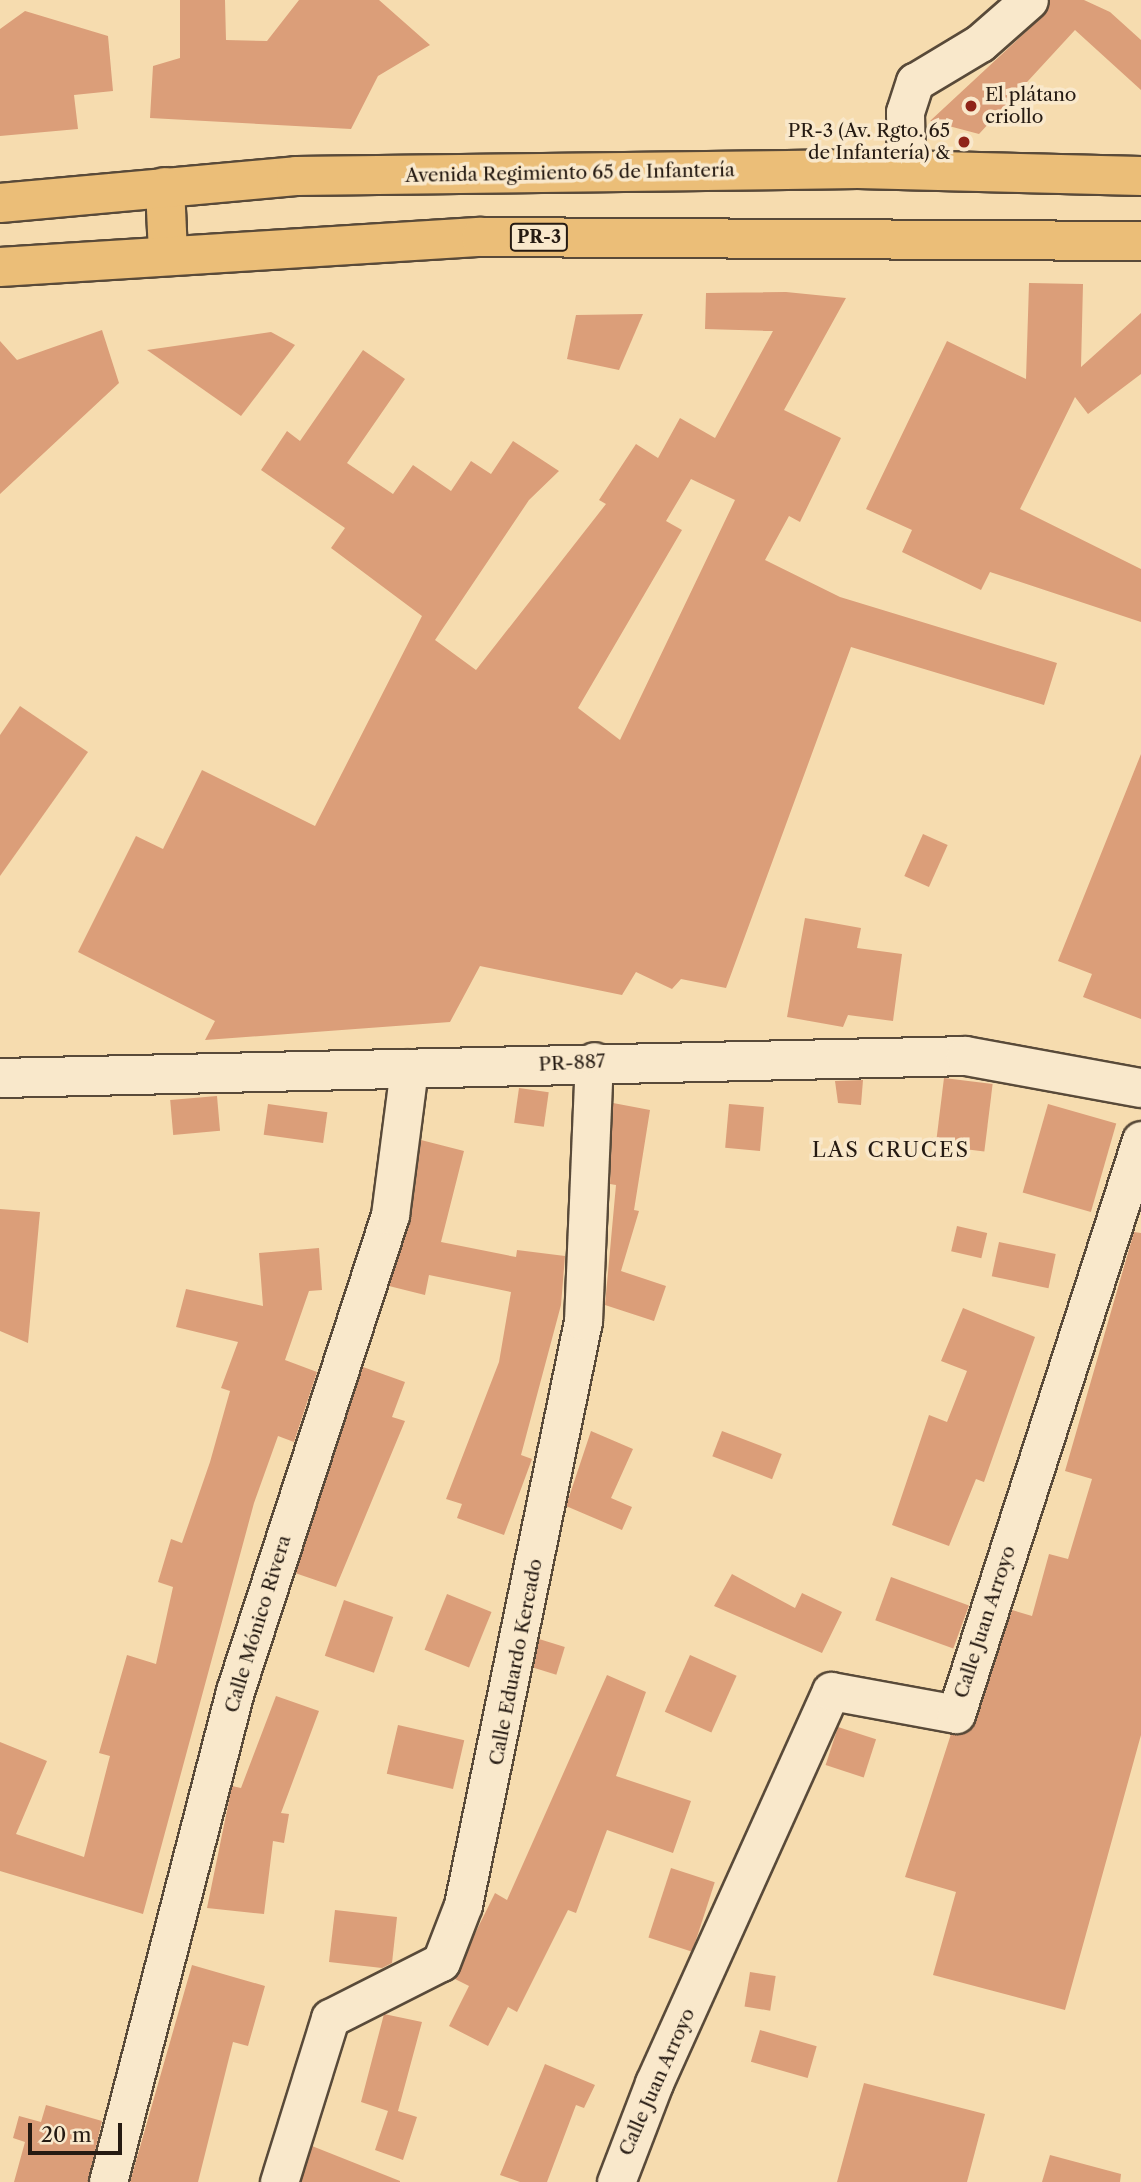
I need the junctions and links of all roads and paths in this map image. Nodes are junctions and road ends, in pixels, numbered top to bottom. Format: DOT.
graph roads {
  1 [pos="1029,0"];
  2 [pos="906,170"];
  3 [pos="1141,176"];
  4 [pos="165,187"];
  5 [pos="0,203"];
  6 [pos="1141,241"];
  7 [pos="168,254"];
  8 [pos="0,267"];
  9 [pos="593,1062"];
  10 [pos="409,1068"];
  11 [pos="0,1078"];
  12 [pos="1141,1088"];
  13 [pos="1141,1140"];
  14 [pos="108,2182"];
  15 [pos="279,2182"];
  16 [pos="616,2182"];
  1 -- 2 [label="street"];
  2 -- 3 [label="highway, Avenida Regimiento 65 de Infantería"];
  2 -- 4 [label="highway, Avenida Regimiento 65 de Infantería"];
  4 -- 5 [label="highway, Avenida Regimiento 65 de Infantería"];
  4 -- 7 [label="highway"];
  6 -- 7 [label="highway, PR-3"];
  7 -- 8 [label="highway, PR-3"];
  9 -- 10 [label="street, PR-887"];
  9 -- 12 [label="street, PR-887"];
  9 -- 15 [label="street, Calle Eduardo Kercado"];
  10 -- 11 [label="street, PR-887"];
  10 -- 14 [label="street, Calle Mónico Rivera"];
  13 -- 16 [label="street, Calle Juan Arroyo"];
}
